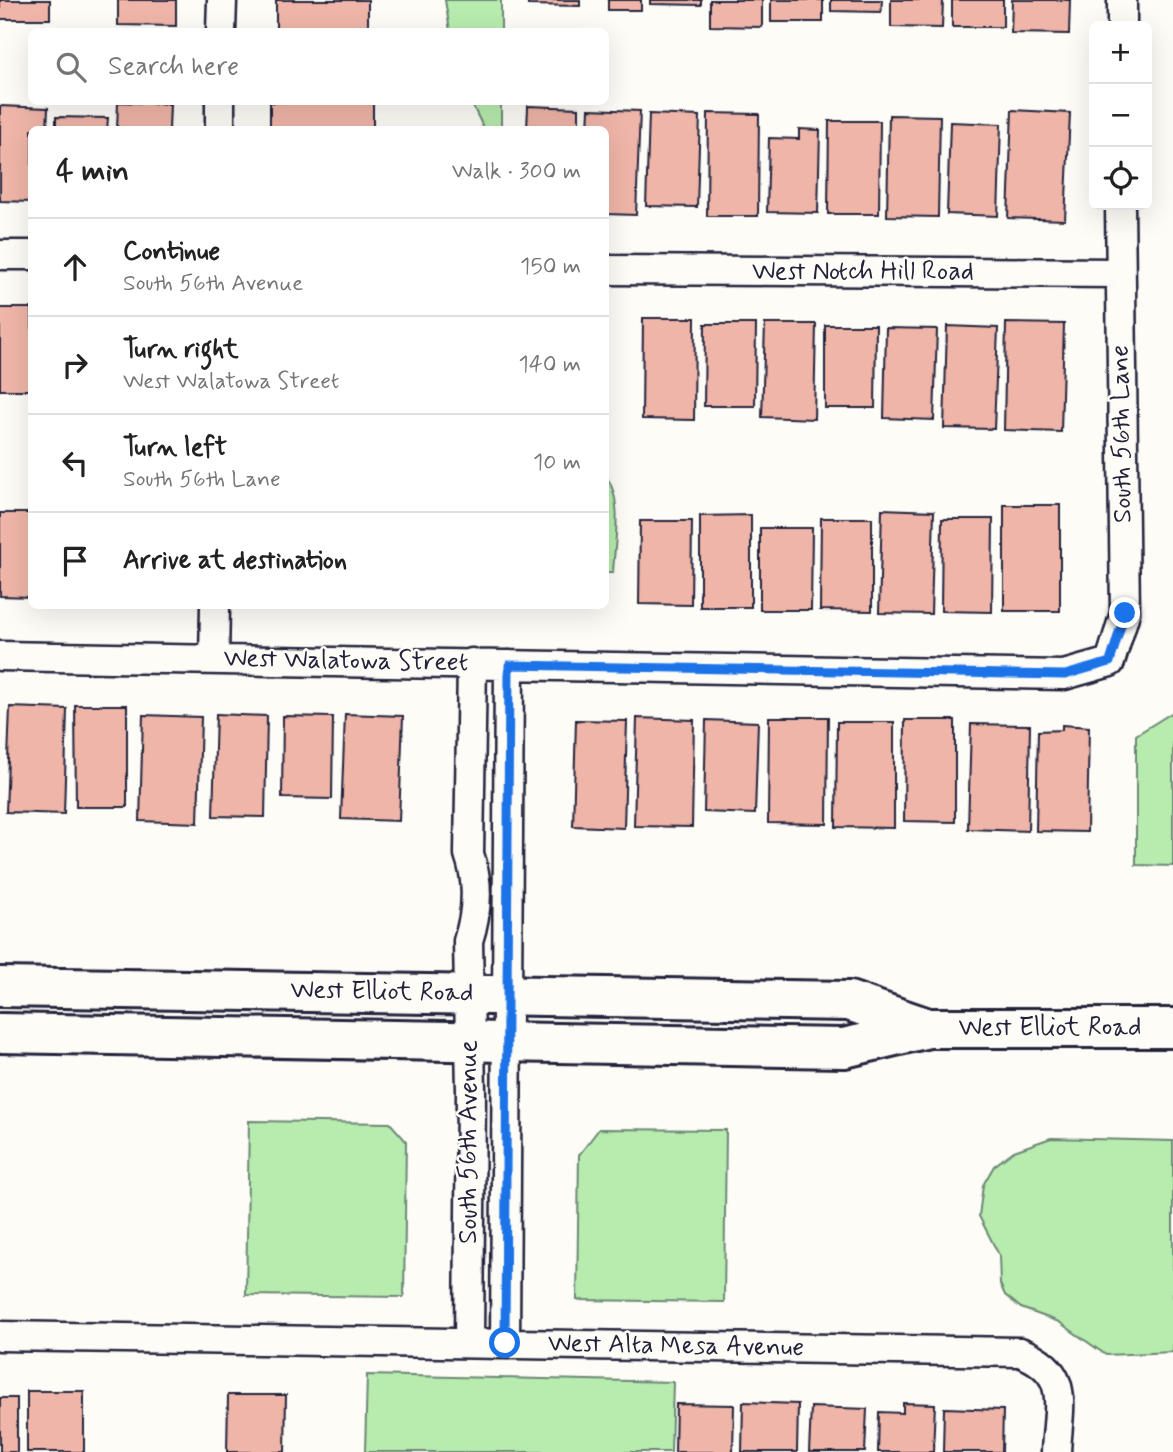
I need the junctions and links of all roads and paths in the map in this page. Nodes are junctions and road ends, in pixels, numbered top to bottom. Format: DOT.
graph roads {
  1 [pos="222,0"];
  2 [pos="1122,0"];
  3 [pos="1122,21"];
  4 [pos="221,28"];
  5 [pos="220,105"];
  6 [pos="220,126"];
  7 [pos="1120,210"];
  8 [pos="0,255"];
  9 [pos="28,256"];
  10 [pos="609,270"];
  11 [pos="1120,273"];
  12 [pos="215,609"];
  13 [pos="0,656"];
  14 [pos="214,659"];
  15 [pos="1110,662"];
  16 [pos="472,663"];
  17 [pos="509,665"];
  18 [pos="469,854"];
  19 [pos="507,855"];
  20 [pos="0,987"];
  21 [pos="468,993"];
  22 [pos="506,994"];
  23 [pos="928,1028"];
  24 [pos="1173,1028"];
  25 [pos="0,1032"];
  26 [pos="469,1042"];
  27 [pos="507,1043"];
  28 [pos="0,1336"];
  29 [pos="468,1343"];
  30 [pos="505,1343"];
  31 [pos="1056,1452"];
  1 -- 4 [label="street"];
  2 -- 3 [label="street"];
  5 -- 6 [label="street"];
  7 -- 11 [label="street, South 56th Lane"];
  8 -- 9 [label="street"];
  10 -- 11 [label="street, West Notch Hill Road"];
  11 -- 15 [label="street, South 56th Lane"];
  12 -- 14 [label="street"];
  13 -- 14 [label="street, West Walatowa Street"];
  14 -- 16 [label="street, West Walatowa Street"];
  15 -- 17 [label="street, West Walatowa Street"];
  16 -- 17 [label="street, West Walatowa Street"];
  16 -- 18 [label="street, South 56th Avenue"];
  17 -- 19 [label="street, South 56th Avenue"];
  18 -- 19 [label="street"];
  18 -- 21 [label="street, South 56th Avenue"];
  19 -- 22 [label="street, South 56th Avenue"];
  20 -- 21 [label="main road, West Elliot Road"];
  21 -- 22 [label="main road, West Elliot Road"];
  21 -- 26 [label="street, South 56th Avenue"];
  22 -- 23 [label="main road, West Elliot Road"];
  22 -- 27 [label="street, South 56th Avenue"];
  23 -- 24 [label="main road, West Elliot Road"];
  23 -- 27 [label="main road, West Elliot Road"];
  25 -- 26 [label="main road, West Elliot Road"];
  26 -- 27 [label="main road, West Elliot Road"];
  26 -- 29 [label="street, South 56th Avenue"];
  27 -- 30 [label="street, South 56th Avenue"];
  28 -- 29 [label="street, West Alta Mesa Avenue"];
  29 -- 30 [label="street, West Alta Mesa Avenue"];
  30 -- 31 [label="street, West Alta Mesa Avenue"];
}
